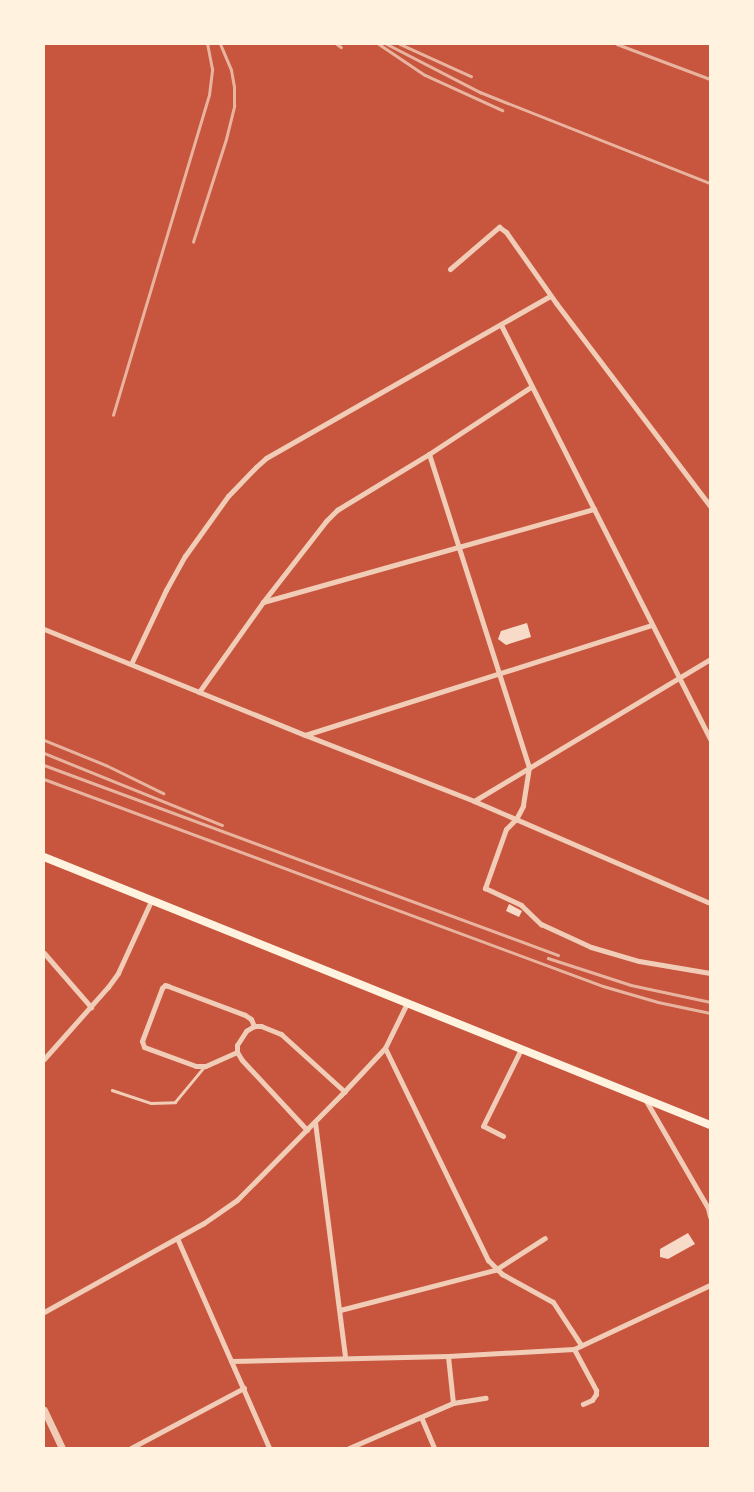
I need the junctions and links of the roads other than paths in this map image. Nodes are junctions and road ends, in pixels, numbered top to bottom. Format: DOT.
graph roads {
  1 [pos="450,269"];
  2 [pos="550,296"];
  3 [pos="500,325"];
  4 [pos="532,386"];
  5 [pos="429,454"];
  6 [pos="710,506"];
  7 [pos="594,509"];
  8 [pos="458,547"];
  9 [pos="263,602"];
  10 [pos="652,625"];
  11 [pos="44,629"];
  12 [pos="710,659"];
  13 [pos="131,664"];
  14 [pos="499,672"];
  15 [pos="679,677"];
  16 [pos="199,692"];
  17 [pos="305,735"];
  18 [pos="710,739"];
  19 [pos="529,767"];
  20 [pos="474,801"];
  21 [pos="516,819"];
  22 [pos="44,857"];
  23 [pos="151,901"];
  24 [pos="710,903"];
  25 [pos="44,953"];
  26 [pos="710,973"];
  27 [pos="407,1003"];
  28 [pos="92,1007"];
  29 [pos="254,1026"];
  30 [pos="385,1048"];
  31 [pos="521,1049"];
  32 [pos="238,1052"];
  33 [pos="44,1059"];
  34 [pos="205,1066"];
  35 [pos="112,1090"];
  36 [pos="345,1092"];
  37 [pos="644,1099"];
  38 [pos="315,1122"];
  39 [pos="710,1125"];
  40 [pos="307,1130"];
  41 [pos="503,1136"];
  42 [pos="709,1205"];
  43 [pos="710,1217"];
  44 [pos="177,1238"];
  45 [pos="545,1238"];
  46 [pos="495,1270"];
  47 [pos="710,1285"];
  48 [pos="340,1310"];
  49 [pos="44,1312"];
  50 [pos="581,1346"];
  51 [pos="574,1349"];
  52 [pos="448,1356"];
  53 [pos="345,1357"];
  54 [pos="231,1361"];
  55 [pos="244,1388"];
  56 [pos="486,1398"];
  57 [pos="453,1403"];
  58 [pos="583,1404"];
  59 [pos="45,1413"];
  60 [pos="421,1417"];
  61 [pos="44,1423"];
  62 [pos="62,1448"];
  63 [pos="131,1448"];
  64 [pos="269,1448"];
  65 [pos="349,1448"];
  66 [pos="434,1448"];
  1 -- 2 [label="street"];
  2 -- 3 [label="street"];
  2 -- 6 [label="street"];
  3 -- 4 [label="street"];
  3 -- 13 [label="street"];
  4 -- 5 [label="street"];
  4 -- 7 [label="street"];
  5 -- 8 [label="street"];
  5 -- 9 [label="street"];
  7 -- 8 [label="street"];
  7 -- 10 [label="street"];
  8 -- 9 [label="street"];
  8 -- 14 [label="street"];
  9 -- 16 [label="street"];
  10 -- 14 [label="street"];
  10 -- 15 [label="street"];
  11 -- 13 [label="street"];
  12 -- 15 [label="street"];
  13 -- 16 [label="street"];
  14 -- 17 [label="street"];
  14 -- 19 [label="street"];
  15 -- 18 [label="street"];
  15 -- 19 [label="street"];
  16 -- 17 [label="street"];
  17 -- 20 [label="street"];
  19 -- 20 [label="street"];
  19 -- 21 [label="street"];
  20 -- 21 [label="street"];
  21 -- 24 [label="street"];
  21 -- 26 [label="street"];
  22 -- 23 [label="main road"];
  23 -- 27 [label="main road"];
  23 -- 28 [label="street"];
  25 -- 28 [label="street"];
  27 -- 30 [label="street"];
  27 -- 31 [label="main road"];
  28 -- 33 [label="street"];
  29 -- 32 [label="street"];
  29 -- 34 [label="street"];
  29 -- 36 [label="street"];
  30 -- 36 [label="street"];
  30 -- 46 [label="street"];
  31 -- 37 [label="main road"];
  31 -- 41 [label="street"];
  32 -- 34 [label="street"];
  32 -- 40 [label="street"];
  34 -- 35 [label="lane"];
  36 -- 38 [label="street"];
  37 -- 39 [label="main road"];
  37 -- 42 [label="street"];
  38 -- 40 [label="street"];
  38 -- 48 [label="street"];
  40 -- 44 [label="street"];
  42 -- 43 [label="street"];
  44 -- 49 [label="street"];
  44 -- 54 [label="street"];
  45 -- 46 [label="street"];
  46 -- 48 [label="street"];
  46 -- 50 [label="street"];
  47 -- 50 [label="street"];
  48 -- 53 [label="street"];
  50 -- 51 [label="street"];
  51 -- 52 [label="street"];
  51 -- 58 [label="street"];
  52 -- 53 [label="street"];
  52 -- 57 [label="street"];
  53 -- 54 [label="street"];
  54 -- 55 [label="street"];
  55 -- 63 [label="street"];
  55 -- 64 [label="street"];
  56 -- 57 [label="street"];
  57 -- 60 [label="street"];
  59 -- 61 [label="street"];
  59 -- 62 [label="street"];
  60 -- 65 [label="street"];
  60 -- 66 [label="street"];
}
